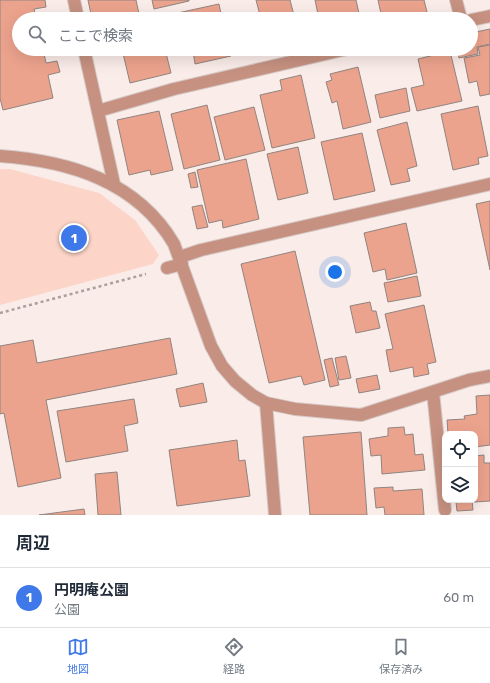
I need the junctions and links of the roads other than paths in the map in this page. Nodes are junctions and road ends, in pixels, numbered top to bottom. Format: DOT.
graph roads {
  1 [pos="74,0"];
  2 [pos="456,0"];
  3 [pos="77,12"];
  4 [pos="459,12"];
  5 [pos="490,16"];
  6 [pos="478,19"];
  7 [pos="86,56"];
  8 [pos="317,56"];
  9 [pos="98,111"];
  10 [pos="0,156"];
  11 [pos="114,184"];
  12 [pos="490,184"];
  13 [pos="181,261"];
  14 [pos="167,268"];
  15 [pos="490,376"];
  16 [pos="433,392"];
  17 [pos="266,403"];
  18 [pos="445,510"];
  19 [pos="275,515"];
  1 -- 3 [label="street"];
  2 -- 4 [label="street"];
  5 -- 6 [label="street"];
  7 -- 9 [label="street"];
  8 -- 9 [label="street"];
  9 -- 11 [label="street"];
  10 -- 11 [label="street"];
  11 -- 13 [label="street"];
  12 -- 13 [label="street"];
  13 -- 14 [label="street"];
  13 -- 17 [label="street"];
  15 -- 16 [label="street"];
  16 -- 17 [label="street"];
  16 -- 18 [label="street"];
  17 -- 19 [label="street"];
}
